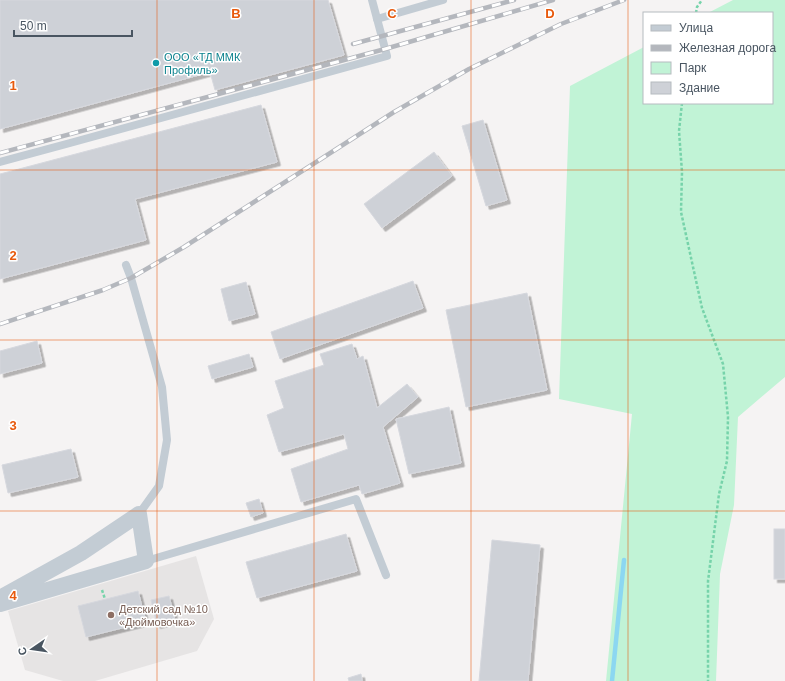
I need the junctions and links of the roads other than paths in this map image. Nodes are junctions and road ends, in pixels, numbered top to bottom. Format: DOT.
graph roads {
  1 [pos="372,0"];
  2 [pos="443,0"];
  3 [pos="377,19"];
  4 [pos="0,162"];
  5 [pos="126,265"];
  6 [pos="139,514"];
  7 [pos="146,561"];
  8 [pos="386,574"];
  9 [pos="0,598"];
  10 [pos="0,604"];
  1 -- 3 [label="lane"];
  2 -- 3 [label="lane"];
  3 -- 4 [label="lane"];
  5 -- 6 [label="lane"];
  6 -- 7 [label="street"];
  6 -- 9 [label="street"];
  7 -- 8 [label="lane"];
  7 -- 10 [label="street"];
}
